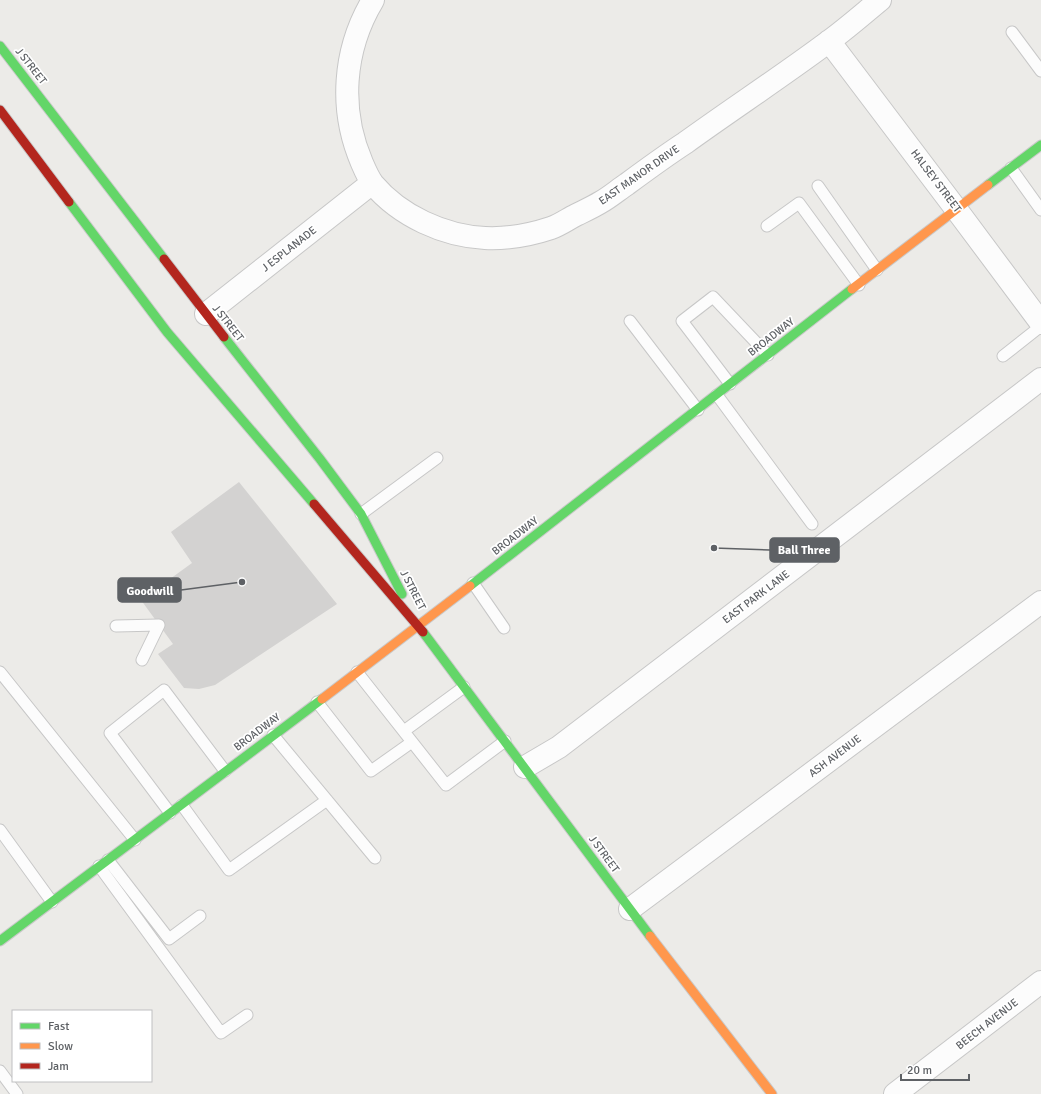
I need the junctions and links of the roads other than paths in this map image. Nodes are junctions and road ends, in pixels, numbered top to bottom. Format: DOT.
graph roads {
  1 [pos="373,0"];
  2 [pos="880,0"];
  3 [pos="1012,32"];
  4 [pos="829,41"];
  5 [pos="1,50"];
  6 [pos="1041,71"];
  7 [pos="0,110"];
  8 [pos="1041,145"];
  9 [pos="1011,168"];
  10 [pos="372,183"];
  11 [pos="818,186"];
  12 [pos="956,209"];
  13 [pos="1041,210"];
  14 [pos="767,226"];
  15 [pos="877,270"];
  16 [pos="859,285"];
  17 [pos="206,314"];
  18 [pos="630,321"];
  19 [pos="1041,322"];
  20 [pos="1041,326"];
  21 [pos="768,355"];
  22 [pos="1003,356"];
  23 [pos="1041,379"];
  24 [pos="730,384"];
  25 [pos="717,394"];
  26 [pos="698,410"];
  27 [pos="437,458"];
  28 [pos="360,514"];
  29 [pos="812,524"];
  30 [pos="474,584"];
  31 [pos="1041,602"];
  32 [pos="116,626"];
  33 [pos="418,626"];
  34 [pos="504,628"];
  35 [pos="142,660"];
  36 [pos="0,672"];
  37 [pos="358,672"];
  38 [pos="464,687"];
  39 [pos="318,702"];
  40 [pos="404,731"];
  41 [pos="273,735"];
  42 [pos="505,741"];
  43 [pos="412,742"];
  44 [pos="525,768"];
  45 [pos="225,771"];
  46 [pos="327,800"];
  47 [pos="182,805"];
  48 [pos="170,813"];
  49 [pos="0,830"];
  50 [pos="134,840"];
  51 [pos="375,858"];
  52 [pos="104,863"];
  53 [pos="52,902"];
  54 [pos="630,909"];
  55 [pos="200,916"];
  56 [pos="0,941"];
  57 [pos="1041,982"];
  58 [pos="248,1015"];
  59 [pos="0,1071"];
  60 [pos="17,1094"];
  61 [pos="772,1094"];
  62 [pos="895,1094"];
  1 -- 10 [label="street, EAST MANOR DRIVE"];
  2 -- 4 [label="street, EAST MANOR DRIVE"];
  3 -- 6 [label="lane"];
  4 -- 10 [label="street, EAST MANOR DRIVE"];
  4 -- 12 [label="street, HALSEY STREET"];
  5 -- 17 [label="main road, J STREET"];
  7 -- 33 [label="main road, J STREET"];
  8 -- 9 [label="main road, BROADWAY"];
  9 -- 12 [label="main road, BROADWAY"];
  9 -- 13 [label="lane"];
  10 -- 17 [label="street, J ESPLANADE"];
  11 -- 15 [label="lane"];
  12 -- 15 [label="main road, BROADWAY"];
  12 -- 19 [label="street, HALSEY STREET"];
  14 -- 16 [label="lane"];
  15 -- 16 [label="main road, BROADWAY"];
  16 -- 21 [label="main road, BROADWAY"];
  17 -- 28 [label="main road, J STREET"];
  18 -- 26 [label="lane"];
  20 -- 22 [label="lane"];
  21 -- 24 [label="main road, BROADWAY"];
  21 -- 24 [label="lane"];
  23 -- 44 [label="street, EAST PARK LANE"];
  24 -- 25 [label="main road, BROADWAY"];
  25 -- 26 [label="main road, BROADWAY"];
  25 -- 29 [label="lane"];
  26 -- 30 [label="main road, BROADWAY"];
  27 -- 28 [label="lane"];
  28 -- 33 [label="main road, J STREET"];
  30 -- 33 [label="main road, BROADWAY"];
  30 -- 34 [label="lane"];
  31 -- 54 [label="street, ASH AVENUE"];
  32 -- 35 [label="lane"];
  33 -- 37 [label="main road, BROADWAY"];
  33 -- 38 [label="main road, J STREET"];
  36 -- 50 [label="lane"];
  37 -- 39 [label="main road, BROADWAY"];
  37 -- 40 [label="lane"];
  38 -- 40 [label="lane"];
  38 -- 42 [label="main road, J STREET"];
  39 -- 41 [label="main road, BROADWAY"];
  39 -- 43 [label="lane"];
  40 -- 43 [label="lane"];
  41 -- 45 [label="main road, BROADWAY"];
  41 -- 46 [label="lane"];
  42 -- 43 [label="lane"];
  42 -- 44 [label="main road, J STREET"];
  44 -- 54 [label="main road, J STREET"];
  45 -- 47 [label="main road, BROADWAY"];
  45 -- 48 [label="lane"];
  46 -- 47 [label="lane"];
  46 -- 51 [label="lane"];
  47 -- 48 [label="main road, BROADWAY"];
  48 -- 50 [label="main road, BROADWAY"];
  49 -- 53 [label="lane"];
  50 -- 52 [label="main road, BROADWAY"];
  52 -- 53 [label="main road, BROADWAY"];
  52 -- 55 [label="lane"];
  52 -- 58 [label="lane"];
  53 -- 56 [label="main road, BROADWAY"];
  54 -- 61 [label="main road, J STREET"];
  57 -- 62 [label="street, BEECH AVENUE"];
  59 -- 60 [label="lane"];
}
